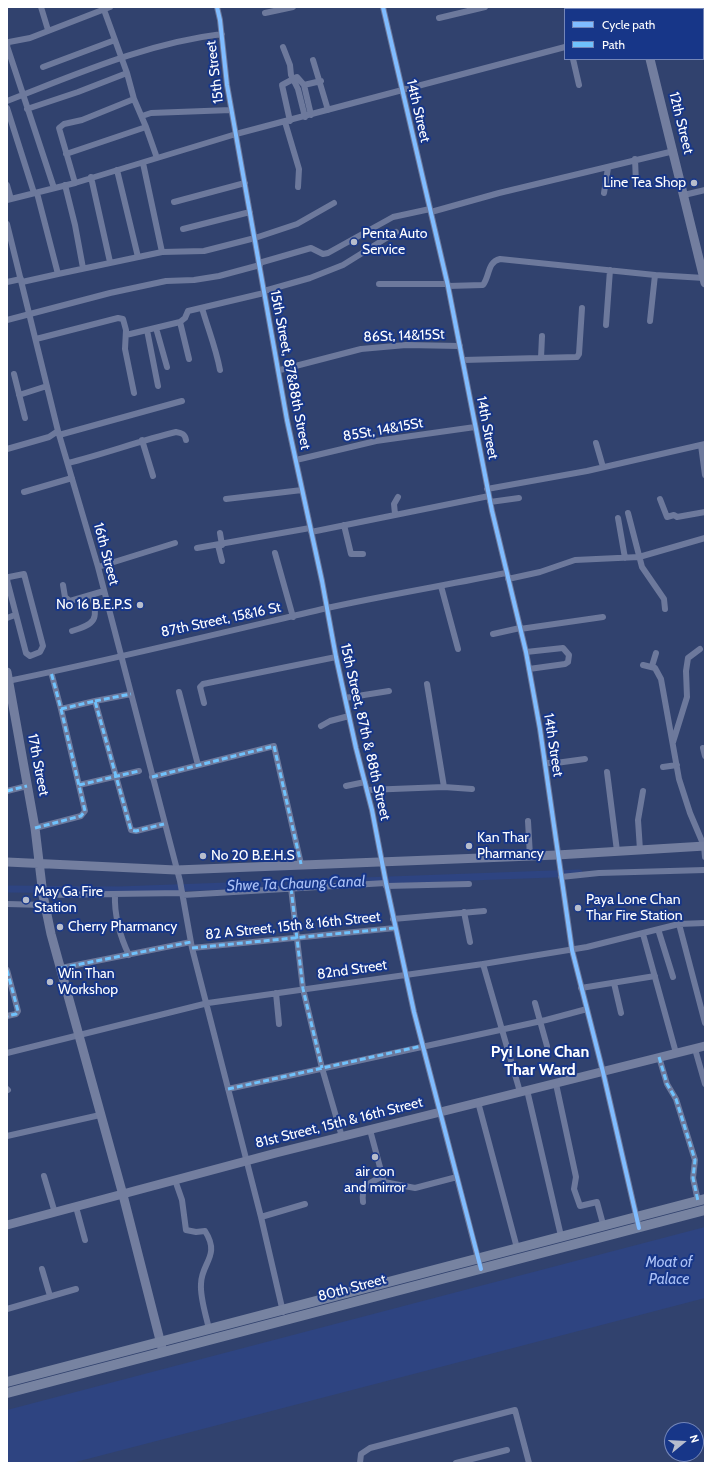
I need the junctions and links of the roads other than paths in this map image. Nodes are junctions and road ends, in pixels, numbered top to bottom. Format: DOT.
graph roads {
  1 [pos="41,7"];
  2 [pos="110,7"];
  3 [pos="217,7"];
  4 [pos="293,7"];
  5 [pos="383,7"];
  6 [pos="484,7"];
  7 [pos="103,8"];
  8 [pos="265,13"];
  9 [pos="439,18"];
  10 [pos="48,30"];
  11 [pos="222,34"];
  12 [pos="115,40"];
  13 [pos="7,45"];
  14 [pos="283,47"];
  15 [pos="564,47"];
  16 [pos="121,58"];
  17 [pos="313,60"];
  18 [pos="573,60"];
  19 [pos="650,60"];
  20 [pos="43,67"];
  21 [pos="128,73"];
  22 [pos="293,78"];
  23 [pos="321,81"];
  24 [pos="579,85"];
  25 [pos="304,86"];
  26 [pos="402,89"];
  27 [pos="22,95"];
  28 [pos="134,99"];
  29 [pos="7,101"];
  30 [pos="7,108"];
  31 [pos="27,109"];
  32 [pos="231,110"];
  33 [pos="328,110"];
  34 [pos="142,116"];
  35 [pos="308,116"];
  36 [pos="287,121"];
  37 [pos="146,127"];
  38 [pos="236,134"];
  39 [pos="674,151"];
  40 [pos="66,154"];
  41 [pos="157,158"];
  42 [pos="635,159"];
  43 [pos="143,163"];
  44 [pos="608,168"];
  45 [pos="117,170"];
  46 [pos="91,177"];
  47 [pos="75,183"];
  48 [pos="245,183"];
  49 [pos="636,183"];
  50 [pos="65,185"];
  51 [pos="7,186"];
  52 [pos="298,187"];
  53 [pos="54,188"];
  54 [pos="705,190"];
  55 [pos="35,193"];
  56 [pos="604,193"];
  57 [pos="684,195"];
  58 [pos="9,200"];
  59 [pos="174,202"];
  60 [pos="334,203"];
  61 [pos="430,210"];
  62 [pos="250,212"];
  63 [pos="7,224"];
  64 [pos="183,229"];
  65 [pos="396,232"];
  66 [pos="255,238"];
  67 [pos="162,252"];
  68 [pos="138,257"];
  69 [pos="110,262"];
  70 [pos="260,264"];
  71 [pos="83,268"];
  72 [pos="610,270"];
  73 [pos="58,274"];
  74 [pos="655,275"];
  75 [pos="21,281"];
  76 [pos="704,281"];
  77 [pos="7,282"];
  78 [pos="379,284"];
  79 [pos="447,285"];
  80 [pos="264,292"];
  81 [pos="202,308"];
  82 [pos="582,308"];
  83 [pos="30,314"];
  84 [pos="7,320"];
  85 [pos="650,321"];
  86 [pos="180,322"];
  87 [pos="606,325"];
  88 [pos="156,328"];
  89 [pos="146,330"];
  90 [pos="126,335"];
  91 [pos="542,336"];
  92 [pos="36,339"];
  93 [pos="460,346"];
  94 [pos="541,358"];
  95 [pos="189,360"];
  96 [pos="463,360"];
  97 [pos="167,367"];
  98 [pos="220,370"];
  99 [pos="280,370"];
  100 [pos="14,374"];
  101 [pos="47,386"];
  102 [pos="158,386"];
  103 [pos="134,393"];
  104 [pos="19,395"];
  105 [pos="182,401"];
  106 [pos="25,418"];
  107 [pos="475,427"];
  108 [pos="59,433"];
  109 [pos="142,440"];
  110 [pos="186,440"];
  111 [pos="596,443"];
  112 [pos="703,445"];
  113 [pos="7,449"];
  114 [pos="296,460"];
  115 [pos="68,463"];
  116 [pos="603,467"];
  117 [pos="705,475"];
  118 [pos="153,476"];
  119 [pos="72,478"];
  120 [pos="302,490"];
  121 [pos="24,492"];
  122 [pos="489,496"];
  123 [pos="398,497"];
  124 [pos="519,498"];
  125 [pos="226,499"];
  126 [pos="660,499"];
  127 [pos="705,512"];
  128 [pos="628,513"];
  129 [pos="395,514"];
  130 [pos="618,518"];
  131 [pos="344,525"];
  132 [pos="310,530"];
  133 [pos="220,533"];
  134 [pos="705,538"];
  135 [pos="175,543"];
  136 [pos="220,545"];
  137 [pos="197,548"];
  138 [pos="275,553"];
  139 [pos="363,554"];
  140 [pos="639,557"];
  141 [pos="625,558"];
  142 [pos="222,561"];
  143 [pos="98,567"];
  144 [pos="507,576"];
  145 [pos="63,585"];
  146 [pos="441,586"];
  147 [pos="104,591"];
  148 [pos="92,595"];
  149 [pos="327,608"];
  150 [pos="665,609"];
  151 [pos="16,615"];
  152 [pos="293,617"];
  153 [pos="603,617"];
  154 [pos="7,618"];
  155 [pos="520,629"];
  156 [pos="72,631"];
  157 [pos="493,634"];
  158 [pos="458,649"];
  159 [pos="700,649"];
  160 [pos="526,652"];
  161 [pos="656,653"];
  162 [pos="121,656"];
  163 [pos="336,657"];
  164 [pos="643,665"];
  165 [pos="652,666"];
  166 [pos="529,669"];
  167 [pos="51,672"];
  168 [pos="8,681"];
  169 [pos="427,684"];
  170 [pos="389,691"];
  171 [pos="179,692"];
  172 [pos="130,694"];
  173 [pos="345,698"];
  174 [pos="95,701"];
  175 [pos="204,703"];
  176 [pos="62,709"];
  177 [pos="349,716"];
  178 [pos="321,726"];
  179 [pos="673,742"];
  180 [pos="703,748"];
  181 [pos="705,756"];
  182 [pos="585,759"];
  183 [pos="545,763"];
  184 [pos="198,765"];
  185 [pos="677,765"];
  186 [pos="663,767"];
  187 [pos="139,771"];
  188 [pos="607,772"];
  189 [pos="116,776"];
  190 [pos="152,778"];
  191 [pos="365,782"];
  192 [pos="79,785"];
  193 [pos="27,786"];
  194 [pos="346,786"];
  195 [pos="444,787"];
  196 [pos="472,789"];
  197 [pos="367,790"];
  198 [pos="7,791"];
  199 [pos="643,791"];
  200 [pos="528,821"];
  201 [pos="164,824"];
  202 [pos="35,828"];
  203 [pos="704,846"];
  204 [pos="640,850"];
  205 [pos="617,851"];
  206 [pos="557,855"];
  207 [pos="530,856"];
  208 [pos="705,857"];
  209 [pos="382,860"];
  210 [pos="7,862"];
  211 [pos="40,864"];
  212 [pos="301,864"];
  213 [pos="176,870"];
  214 [pos="705,870"];
  215 [pos="561,877"];
  216 [pos="386,883"];
  217 [pos="469,884"];
  218 [pos="291,888"];
  219 [pos="182,893"];
  220 [pos="114,894"];
  221 [pos="43,895"];
  222 [pos="7,904"];
  223 [pos="45,904"];
  224 [pos="484,911"];
  225 [pos="464,912"];
  226 [pos="393,919"];
  227 [pos="705,923"];
  228 [pos="679,924"];
  229 [pos="396,928"];
  230 [pos="658,929"];
  231 [pos="643,934"];
  232 [pos="297,938"];
  233 [pos="470,942"];
  234 [pos="192,945"];
  235 [pos="572,950"];
  236 [pos="129,955"];
  237 [pos="483,964"];
  238 [pos="61,968"];
  239 [pos="7,970"];
  240 [pos="405,974"];
  241 [pos="655,976"];
  242 [pos="673,976"];
  243 [pos="614,983"];
  244 [pos="581,988"];
  245 [pos="303,989"];
  246 [pos="276,993"];
  247 [pos="208,1003"];
  248 [pos="535,1003"];
  249 [pos="587,1009"];
  250 [pos="621,1013"];
  251 [pos="7,1016"];
  252 [pos="541,1021"];
  253 [pos="705,1023"];
  254 [pos="280,1024"];
  255 [pos="502,1028"];
  256 [pos="79,1035"];
  257 [pos="422,1046"];
  258 [pos="546,1046"];
  259 [pos="705,1046"];
  260 [pos="695,1049"];
  261 [pos="7,1053"];
  262 [pos="676,1053"];
  263 [pos="659,1057"];
  264 [pos="322,1068"];
  265 [pos="603,1072"];
  266 [pos="556,1084"];
  267 [pos="705,1084"];
  268 [pos="228,1089"];
  269 [pos="523,1091"];
  270 [pos="478,1102"];
  271 [pos="440,1111"];
  272 [pos="100,1115"];
  273 [pos="370,1130"];
  274 [pos="7,1136"];
  275 [pos="342,1137"];
  276 [pos="246,1161"];
  277 [pos="44,1176"];
  278 [pos="381,1177"];
  279 [pos="457,1177"];
  280 [pos="175,1180"];
  281 [pos="123,1195"];
  282 [pos="701,1200"];
  283 [pos="363,1202"];
  284 [pos="305,1204"];
  285 [pos="76,1207"];
  286 [pos="705,1210"];
  287 [pos="55,1213"];
  288 [pos="261,1217"];
  289 [pos="636,1217"];
  290 [pos="603,1224"];
  291 [pos="7,1225"];
  292 [pos="639,1228"];
  293 [pos="561,1236"];
  294 [pos="86,1240"];
  295 [pos="517,1248"];
  296 [pos="478,1258"];
  297 [pos="42,1269"];
  298 [pos="481,1269"];
  299 [pos="76,1289"];
  300 [pos="50,1296"];
  301 [pos="7,1309"];
  302 [pos="282,1309"];
  303 [pos="285,1320"];
  304 [pos="210,1329"];
  305 [pos="160,1342"];
  306 [pos="163,1352"];
  307 [pos="7,1382"];
  308 [pos="7,1393"];
  309 [pos="508,1450"];
  310 [pos="360,1463"];
  311 [pos="456,1463"];
  312 [pos="529,1463"];
  1 -- 10 [label="street"];
  2 -- 7 [label="street"];
  3 -- 11 [label="street, 15th Street"];
  4 -- 8 [label="street"];
  5 -- 26 [label="street, 14th Street"];
  6 -- 9 [label="street"];
  7 -- 10 [label="street"];
  7 -- 12 [label="street"];
  10 -- 13 [label="street"];
  11 -- 16 [label="street"];
  11 -- 32 [label="street, 15th Street"];
  12 -- 16 [label="street"];
  12 -- 20 [label="street"];
  13 -- 27 [label="street"];
  14 -- 22 [label="street"];
  15 -- 26 [label="street"];
  16 -- 21 [label="street"];
  16 -- 27 [label="street"];
  17 -- 23 [label="street"];
  18 -- 24 [label="street"];
  19 -- 39 [label="street, 12th Street"];
  21 -- 28 [label="street"];
  21 -- 31 [label="street"];
  22 -- 25 [label="street"];
  22 -- 35 [label="street"];
  22 -- 36 [label="street"];
  23 -- 25 [label="street"];
  23 -- 33 [label="street"];
  25 -- 35 [label="street"];
  26 -- 33 [label="street"];
  26 -- 61 [label="street, 14th Street"];
  27 -- 29 [label="street"];
  27 -- 31 [label="street"];
  28 -- 34 [label="street"];
  28 -- 40 [label="street"];
  30 -- 55 [label="street"];
  31 -- 53 [label="street"];
  32 -- 34 [label="street"];
  32 -- 38 [label="street, 15th Street"];
  33 -- 35 [label="street"];
  34 -- 37 [label="street"];
  35 -- 36 [label="street"];
  36 -- 38 [label="street"];
  36 -- 52 [label="street"];
  37 -- 40 [label="street"];
  37 -- 41 [label="street"];
  38 -- 41 [label="street"];
  38 -- 48 [label="street, 15th Street, 87&88th Street"];
  39 -- 42 [label="street"];
  39 -- 57 [label="street, 12th Street"];
  40 -- 47 [label="street"];
  41 -- 43 [label="street"];
  42 -- 44 [label="street"];
  42 -- 49 [label="street"];
  43 -- 45 [label="street"];
  43 -- 67 [label="street"];
  44 -- 56 [label="street"];
  44 -- 61 [label="street"];
  45 -- 46 [label="street"];
  45 -- 68 [label="street"];
  46 -- 47 [label="street"];
  46 -- 69 [label="street"];
  47 -- 50 [label="street"];
  48 -- 59 [label="street"];
  48 -- 62 [label="street, 15th Street, 87&88th Street"];
  50 -- 53 [label="street"];
  50 -- 71 [label="street"];
  51 -- 58 [label="street"];
  53 -- 55 [label="street"];
  54 -- 57 [label="street"];
  55 -- 58 [label="street"];
  55 -- 73 [label="street"];
  57 -- 76 [label="street, 12th Street"];
  60 -- 66 [label="street"];
  61 -- 70 [label="street"];
  61 -- 79 [label="street, 14th Street"];
  62 -- 64 [label="street"];
  62 -- 66 [label="street, 15th Street, 87&88th Street"];
  63 -- 75 [label="street, 16th Street"];
  65 -- 80 [label="street"];
  66 -- 67 [label="street"];
  66 -- 70 [label="street, 15th Street, 87&88th Street"];
  67 -- 68 [label="street"];
  68 -- 69 [label="street"];
  69 -- 71 [label="street"];
  70 -- 80 [label="street, 15th Street, 87&88th Street"];
  70 -- 83 [label="street"];
  71 -- 73 [label="street"];
  72 -- 74 [label="street"];
  72 -- 79 [label="street"];
  72 -- 87 [label="street"];
  73 -- 75 [label="street"];
  74 -- 76 [label="street"];
  74 -- 85 [label="street"];
  75 -- 77 [label="street"];
  75 -- 83 [label="street, 16th Street"];
  78 -- 79 [label="street"];
  79 -- 93 [label="street, 14th Street"];
  80 -- 81 [label="street"];
  80 -- 99 [label="street, 15th Street, 87&88th Street"];
  81 -- 86 [label="street"];
  81 -- 98 [label="street"];
  82 -- 94 [label="street"];
  83 -- 84 [label="street"];
  83 -- 92 [label="street, 16th Street"];
  86 -- 88 [label="street"];
  86 -- 95 [label="street"];
  88 -- 89 [label="street"];
  88 -- 97 [label="street"];
  89 -- 90 [label="street"];
  89 -- 102 [label="street"];
  90 -- 92 [label="street"];
  90 -- 103 [label="street"];
  91 -- 94 [label="street"];
  92 -- 101 [label="street, 16th Street"];
  93 -- 96 [label="street, 14th Street"];
  93 -- 99 [label="street, 86St, 14&15St"];
  94 -- 96 [label="street"];
  96 -- 107 [label="street, 14th Street"];
  99 -- 114 [label="street, 15th Street, 87&88th Street"];
  100 -- 104 [label="street"];
  101 -- 104 [label="street"];
  101 -- 108 [label="street, 16th Street"];
  104 -- 106 [label="street"];
  105 -- 108 [label="street"];
  107 -- 114 [label="street, 85St, 14&15St"];
  107 -- 122 [label="street, 14th Street"];
  108 -- 113 [label="street"];
  108 -- 115 [label="street, 16th Street"];
  109 -- 110 [label="street"];
  109 -- 115 [label="street"];
  109 -- 118 [label="street"];
  111 -- 116 [label="street"];
  112 -- 116 [label="street"];
  112 -- 117 [label="street"];
  114 -- 120 [label="street, 15th Street, 87&88th Street"];
  115 -- 119 [label="street, 16th Street"];
  116 -- 122 [label="street"];
  119 -- 121 [label="street"];
  119 -- 143 [label="street, 16th Street"];
  120 -- 125 [label="street"];
  120 -- 132 [label="street, 15th Street, 87&88th Street"];
  122 -- 124 [label="street"];
  122 -- 129 [label="street"];
  122 -- 144 [label="street, 14th Street"];
  123 -- 129 [label="street"];
  126 -- 127 [label="street"];
  128 -- 140 [label="street"];
  129 -- 131 [label="street"];
  130 -- 141 [label="street"];
  131 -- 132 [label="street"];
  131 -- 139 [label="street"];
  132 -- 136 [label="street"];
  132 -- 149 [label="street, 15th Street, 87&88th Street"];
  133 -- 136 [label="street"];
  134 -- 140 [label="street, 87th Street, 15&16 St"];
  135 -- 143 [label="street"];
  136 -- 137 [label="street"];
  136 -- 142 [label="street"];
  138 -- 152 [label="street"];
  140 -- 141 [label="street, 87th Street, 15&16 St"];
  140 -- 150 [label="street"];
  141 -- 144 [label="street, 87th Street, 15&16 St"];
  143 -- 147 [label="street, 16th Street"];
  144 -- 146 [label="street, 87th Street, 15&16 St"];
  144 -- 155 [label="street, 14th Street"];
  145 -- 148 [label="street"];
  146 -- 149 [label="street, 87th Street, 15&16 St"];
  146 -- 158 [label="street"];
  147 -- 148 [label="street"];
  147 -- 162 [label="street, 16th Street"];
  148 -- 156 [label="street"];
  149 -- 152 [label="street, 87th Street, 15&16 St"];
  149 -- 163 [label="street, 15th Street, 87th & 88th Street"];
  151 -- 151 [label="street"];
  151 -- 154 [label="street"];
  152 -- 162 [label="street, 87th Street, 15&16 St"];
  153 -- 155 [label="street"];
  155 -- 157 [label="street"];
  155 -- 160 [label="street, 14th Street"];
  159 -- 179 [label="street"];
  160 -- 166 [label="street, 14th Street"];
  160 -- 166 [label="street"];
  161 -- 165 [label="street"];
  162 -- 167 [label="street, 87th Street, 15&16 St"];
  162 -- 172 [label="street, 16th Street"];
  163 -- 173 [label="street, 15th Street, 87th & 88th Street"];
  163 -- 175 [label="street"];
  164 -- 165 [label="street"];
  165 -- 179 [label="street"];
  166 -- 183 [label="street, 14th Street"];
  167 -- 168 [label="street, 87th Street, 15&16 St"];
  167 -- 176 [label="street"];
  168 -- 193 [label="street, 17th Street"];
  169 -- 195 [label="street"];
  170 -- 173 [label="street"];
  171 -- 184 [label="street"];
  172 -- 174 [label="street"];
  172 -- 190 [label="street, 16th Street"];
  173 -- 177 [label="street, 15th Street, 87th & 88th Street"];
  174 -- 176 [label="street"];
  174 -- 189 [label="street"];
  176 -- 192 [label="street"];
  177 -- 178 [label="street"];
  177 -- 191 [label="street, 15th Street, 87th & 88th Street"];
  179 -- 185 [label="street"];
  180 -- 181 [label="street"];
  182 -- 183 [label="street"];
  183 -- 206 [label="street, 14th Street"];
  184 -- 190 [label="street"];
  184 -- 212 [label="street"];
  185 -- 186 [label="street"];
  185 -- 203 [label="street"];
  187 -- 189 [label="street"];
  188 -- 205 [label="street"];
  189 -- 192 [label="street"];
  189 -- 201 [label="street"];
  190 -- 201 [label="street, 16th Street"];
  191 -- 194 [label="street"];
  191 -- 197 [label="street, 15th Street, 87th & 88th Street"];
  192 -- 202 [label="street"];
  193 -- 198 [label="street"];
  193 -- 202 [label="street, 17th Street"];
  195 -- 196 [label="street"];
  195 -- 197 [label="street"];
  197 -- 209 [label="street, 15th Street, 87th & 88th Street"];
  199 -- 204 [label="street"];
  200 -- 207 [label="street"];
  201 -- 213 [label="street, 16th Street"];
  202 -- 211 [label="street, 17th Street"];
  203 -- 204 [label="street"];
  203 -- 208 [label="street"];
  204 -- 205 [label="street"];
  205 -- 206 [label="street"];
  206 -- 207 [label="street"];
  206 -- 215 [label="street, 14th Street"];
  207 -- 209 [label="street"];
  209 -- 212 [label="street"];
  209 -- 216 [label="street"];
  210 -- 211 [label="street"];
  211 -- 213 [label="street"];
  211 -- 221 [label="street, 17th Street"];
  212 -- 213 [label="street"];
  213 -- 219 [label="street, 16th Street"];
  214 -- 215 [label="street"];
  215 -- 235 [label="street, 14th Street"];
  216 -- 217 [label="street"];
  216 -- 218 [label="street"];
  216 -- 226 [label="street"];
  218 -- 219 [label="street"];
  218 -- 232 [label="street"];
  219 -- 220 [label="street"];
  219 -- 234 [label="street, 16th Street"];
  220 -- 221 [label="street"];
  220 -- 236 [label="street"];
  221 -- 223 [label="street, 17th Street"];
  222 -- 223 [label="street"];
  223 -- 238 [label="street, 17th Street"];
  224 -- 225 [label="street"];
  225 -- 226 [label="street"];
  225 -- 233 [label="street"];
  226 -- 229 [label="street"];
  227 -- 228 [label="street, 82nd Street"];
  228 -- 230 [label="street, 82nd Street"];
  228 -- 253 [label="street"];
  229 -- 232 [label="street, 82 A Street, 15th & 16th Street"];
  229 -- 240 [label="street"];
  230 -- 231 [label="street, 82nd Street"];
  230 -- 242 [label="street"];
  231 -- 235 [label="street, 82nd Street"];
  231 -- 241 [label="street"];
  232 -- 234 [label="street, 82 A Street, 15th & 16th Street"];
  232 -- 245 [label="street"];
  234 -- 236 [label="street, 82 A Street, 15th & 16th Street"];
  234 -- 247 [label="street, 16th Street"];
  235 -- 237 [label="street, 82nd Street"];
  235 -- 244 [label="street, 14th Street"];
  236 -- 238 [label="street, 82 A Street, 15th & 16th Street"];
  237 -- 240 [label="street, 82nd Street"];
  237 -- 255 [label="street"];
  238 -- 256 [label="street, 17th Street"];
  239 -- 251 [label="street"];
  240 -- 245 [label="street, 82nd Street"];
  240 -- 257 [label="street"];
  241 -- 243 [label="street"];
  241 -- 262 [label="street"];
  243 -- 244 [label="street"];
  243 -- 250 [label="street"];
  244 -- 249 [label="street, 14th Street"];
  245 -- 246 [label="street, 82nd Street"];
  245 -- 264 [label="street"];
  246 -- 247 [label="street, 82nd Street"];
  246 -- 254 [label="street"];
  247 -- 256 [label="street, 82nd Street"];
  247 -- 268 [label="street, 16th Street"];
  248 -- 252 [label="street"];
  249 -- 252 [label="street"];
  249 -- 265 [label="street, 14th Street"];
  252 -- 255 [label="street"];
  252 -- 258 [label="street"];
  255 -- 257 [label="street"];
  255 -- 269 [label="street"];
  256 -- 261 [label="street"];
  256 -- 272 [label="street, 17th Street"];
  257 -- 264 [label="street"];
  257 -- 271 [label="street"];
  259 -- 260 [label="street, 81st Street, 15th & 16th Street"];
  260 -- 262 [label="street, 81st Street, 15th & 16th Street"];
  260 -- 267 [label="street"];
  262 -- 263 [label="street, 81st Street, 15th & 16th Street"];
  263 -- 265 [label="street, 81st Street, 15th & 16th Street"];
  263 -- 282 [label="street"];
  264 -- 268 [label="street"];
  264 -- 275 [label="street"];
  265 -- 266 [label="street, 81st Street, 15th & 16th Street"];
  265 -- 289 [label="street, 14th Street"];
  266 -- 269 [label="street, 81st Street, 15th & 16th Street"];
  266 -- 290 [label="street"];
  268 -- 276 [label="street, 16th Street"];
  269 -- 270 [label="street, 81st Street, 15th & 16th Street"];
  269 -- 293 [label="street"];
  270 -- 271 [label="street, 81st Street, 15th & 16th Street"];
  270 -- 295 [label="street"];
  271 -- 273 [label="street, 81st Street, 15th & 16th Street"];
  271 -- 279 [label="street"];
  272 -- 274 [label="street"];
  272 -- 281 [label="street, 17th Street"];
  273 -- 275 [label="street, 81st Street, 15th & 16th Street"];
  273 -- 278 [label="street"];
  275 -- 276 [label="street, 81st Street, 15th & 16th Street"];
  276 -- 280 [label="street, 81st Street, 15th & 16th Street"];
  276 -- 288 [label="street, 16th Street"];
  277 -- 287 [label="street"];
  278 -- 279 [label="street"];
  278 -- 283 [label="street"];
  279 -- 296 [label="street"];
  280 -- 281 [label="street, 81st Street, 15th & 16th Street"];
  280 -- 304 [label="street"];
  281 -- 285 [label="street, 81st Street, 15th & 16th Street"];
  281 -- 305 [label="street, 17th Street"];
  282 -- 289 [label="main road, 80th Street"];
  284 -- 288 [label="street"];
  285 -- 287 [label="street, 81st Street, 15th & 16th Street"];
  285 -- 294 [label="street"];
  286 -- 292 [label="main road, 80th Street"];
  287 -- 291 [label="street, 81st Street, 15th & 16th Street"];
  288 -- 302 [label="street, 16th Street"];
  289 -- 290 [label="main road, 80th Street"];
  289 -- 292 [label="street, 14th Street"];
  290 -- 293 [label="main road, 80th Street"];
  292 -- 298 [label="main road, 80th Street"];
  293 -- 295 [label="main road, 80th Street"];
  295 -- 296 [label="main road, 80th Street"];
  296 -- 298 [label="street"];
  296 -- 302 [label="main road, 80th Street"];
  297 -- 300 [label="street"];
  298 -- 303 [label="main road, 80th Street"];
  299 -- 300 [label="street"];
  300 -- 301 [label="street"];
  302 -- 303 [label="street"];
  302 -- 304 [label="main road, 80th Street"];
  303 -- 306 [label="main road, 80th Street"];
  304 -- 305 [label="main road, 80th Street"];
  305 -- 306 [label="street, 17th Street"];
  305 -- 307 [label="main road, 80th Street"];
  306 -- 308 [label="main road, 80th Street"];
  309 -- 311 [label="street"];
  310 -- 312 [label="street"];
}
